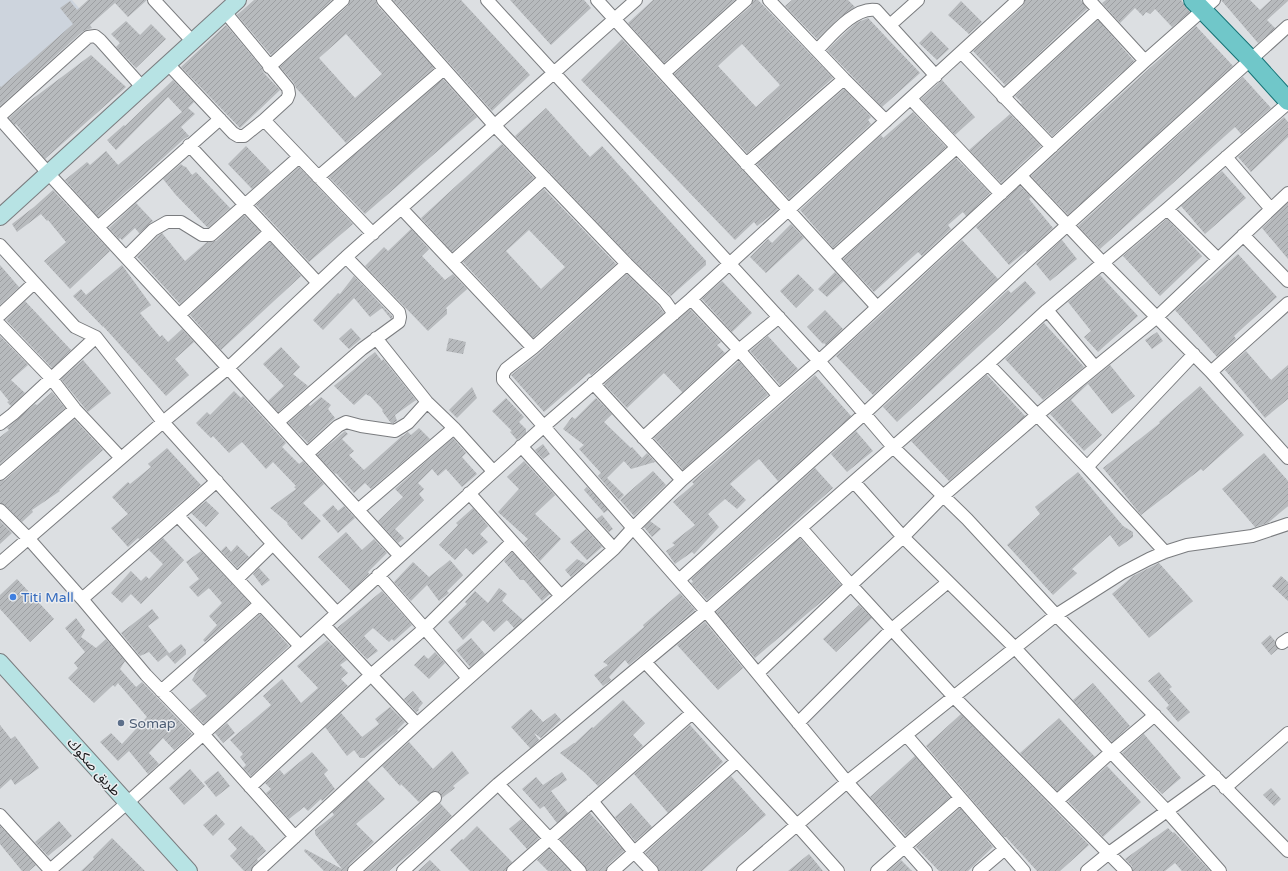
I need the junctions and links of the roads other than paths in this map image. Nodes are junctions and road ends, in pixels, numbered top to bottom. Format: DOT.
graph roads {
  1 [pos="154,0"];
  2 [pos="238,0"];
  3 [pos="343,0"];
  4 [pos="383,0"];
  5 [pos="487,0"];
  6 [pos="596,0"];
  7 [pos="636,0"];
  8 [pos="746,0"];
  9 [pos="769,0"];
  10 [pos="918,0"];
  11 [pos="1018,0"];
  12 [pos="1089,0"];
  13 [pos="1203,3"];
  14 [pos="1098,10"];
  15 [pos="225,12"];
  16 [pos="614,19"];
  17 [pos="890,26"];
  18 [pos="1288,26"];
  19 [pos="192,42"];
  20 [pos="817,50"];
  21 [pos="961,52"];
  22 [pos="1251,60"];
  23 [pos="1145,61"];
  24 [pos="168,64"];
  25 [pos="269,67"];
  26 [pos="444,69"];
  27 [pos="554,74"];
  28 [pos="664,74"];
  29 [pos="936,76"];
  30 [pos="844,79"];
  31 [pos="142,87"];
  32 [pos="1003,97"];
  33 [pos="911,99"];
  34 [pos="1288,102"];
  35 [pos="0,117"];
  36 [pos="220,119"];
  37 [pos="264,120"];
  38 [pos="886,121"];
  39 [pos="495,126"];
  40 [pos="189,145"];
  41 [pos="956,148"];
  42 [pos="1052,148"];
  43 [pos="299,157"];
  44 [pos="1226,157"];
  45 [pos="746,164"];
  46 [pos="48,173"];
  47 [pos="1021,176"];
  48 [pos="318,177"];
  49 [pos="545,178"];
  50 [pos="1288,193"];
  51 [pos="1001,194"];
  52 [pos="244,204"];
  53 [pos="401,208"];
  54 [pos="1168,209"];
  55 [pos="1271,209"];
  56 [pos="788,210"];
  57 [pos="0,217"];
  58 [pos="1068,226"];
  59 [pos="98,227"];
  60 [pos="270,232"];
  61 [pos="373,234"];
  62 [pos="1243,235"];
  63 [pos="0,245"];
  64 [pos="126,257"];
  65 [pos="346,257"];
  66 [pos="832,258"];
  67 [pos="1218,259"];
  68 [pos="452,262"];
  69 [pos="730,263"];
  70 [pos="1103,263"];
  71 [pos="627,264"];
  72 [pos="1288,281"];
  73 [pos="34,283"];
  74 [pos="318,283"];
  75 [pos="691,299"];
  76 [pos="1288,303"];
  77 [pos="878,307"];
  78 [pos="1047,310"];
  79 [pos="674,314"];
  80 [pos="179,315"];
  81 [pos="0,316"];
  82 [pos="779,317"];
  83 [pos="1157,317"];
  84 [pos="0,325"];
  85 [pos="96,337"];
  86 [pos="376,338"];
  87 [pos="533,348"];
  88 [pos="739,350"];
  89 [pos="1194,354"];
  90 [pos="819,361"];
  91 [pos="988,364"];
  92 [pos="1095,367"];
  93 [pos="228,368"];
  94 [pos="1211,372"];
  95 [pos="51,378"];
  96 [pos="593,383"];
  97 [pos="778,396"];
  98 [pos="427,402"];
  99 [pos="75,409"];
  100 [pos="865,413"];
  101 [pos="1037,415"];
  102 [pos="163,422"];
  103 [pos="278,422"];
  104 [pos="0,424"];
  105 [pos="543,426"];
  106 [pos="454,428"];
  107 [pos="643,438"];
  108 [pos="521,446"];
  109 [pos="894,447"];
  110 [pos="307,454"];
  111 [pos="121,458"];
  112 [pos="1288,458"];
  113 [pos="1087,467"];
  114 [pos="494,471"];
  115 [pos="0,474"];
  116 [pos="682,480"];
  117 [pos="217,481"];
  118 [pos="854,482"];
  119 [pos="469,493"];
  120 [pos="943,496"];
  121 [pos="0,510"];
  122 [pos="358,510"];
  123 [pos="178,516"];
  124 [pos="1288,524"];
  125 [pos="633,528"];
  126 [pos="801,528"];
  127 [pos="903,537"];
  128 [pos="28,538"];
  129 [pos="512,542"];
  130 [pos="273,544"];
  131 [pos="614,549"];
  132 [pos="1165,552"];
  133 [pos="400,556"];
  134 [pos="0,563"];
  135 [pos="378,576"];
  136 [pos="237,579"];
  137 [pos="679,580"];
  138 [pos="948,582"];
  139 [pos="851,585"];
  140 [pos="560,596"];
  141 [pos="82,599"];
  142 [pos="260,604"];
  143 [pos="706,611"];
  144 [pos="337,612"];
  145 [pos="1056,615"];
  146 [pos="324,625"];
  147 [pos="425,628"];
  148 [pos="892,629"];
  149 [pos="300,646"];
  150 [pos="1015,648"];
  151 [pos="0,662"];
  152 [pos="645,662"];
  153 [pos="758,673"];
  154 [pos="371,675"];
  155 [pos="468,678"];
  156 [pos="161,691"];
  157 [pos="954,697"];
  158 [pos="692,713"];
  159 [pos="1155,715"];
  160 [pos="798,722"];
  161 [pos="417,724"];
  162 [pos="203,734"];
  163 [pos="1288,734"];
  164 [pos="906,735"];
  165 [pos="1110,752"];
  166 [pos="737,761"];
  167 [pos="1215,776"];
  168 [pos="847,782"];
  169 [pos="498,784"];
  170 [pos="250,787"];
  171 [pos="1225,788"];
  172 [pos="435,798"];
  173 [pos="960,798"];
  174 [pos="592,801"];
  175 [pos="1058,801"];
  176 [pos="127,803"];
  177 [pos="1166,810"];
  178 [pos="0,815"];
  179 [pos="797,825"];
  180 [pos="295,837"];
  181 [pos="550,839"];
  182 [pos="905,848"];
  183 [pos="1005,849"];
  184 [pos="1288,851"];
  185 [pos="634,852"];
  186 [pos="1109,853"];
  187 [pos="1217,870"];
  188 [pos="50,871"];
  189 [pos="189,871"];
  190 [pos="258,871"];
  191 [pos="354,871"];
  192 [pos="404,871"];
  193 [pos="513,871"];
  194 [pos="580,871"];
  195 [pos="613,871"];
  196 [pos="652,871"];
  197 [pos="743,871"];
  198 [pos="838,871"];
  199 [pos="877,871"];
  200 [pos="926,871"];
  201 [pos="979,871"];
  202 [pos="1024,871"];
  203 [pos="1087,871"];
  204 [pos="1126,871"];
  1 -- 19 [label="street"];
  2 -- 15 [label="street"];
  3 -- 25 [label="street"];
  4 -- 26 [label="street"];
  5 -- 27 [label="street"];
  6 -- 16 [label="street"];
  7 -- 16 [label="street"];
  8 -- 28 [label="street"];
  9 -- 20 [label="street"];
  10 -- 17 [label="street"];
  11 -- 21 [label="street"];
  12 -- 14 [label="street"];
  13 -- 22 [label="main road"];
  13 -- 23 [label="street"];
  14 -- 23 [label="street"];
  14 -- 32 [label="street"];
  15 -- 19 [label="street"];
  15 -- 25 [label="street"];
  16 -- 27 [label="street"];
  16 -- 28 [label="street"];
  17 -- 20 [label="street"];
  17 -- 29 [label="street"];
  18 -- 22 [label="street"];
  19 -- 24 [label="street"];
  20 -- 30 [label="street"];
  21 -- 29 [label="street"];
  21 -- 32 [label="street"];
  22 -- 34 [label="main road"];
  22 -- 58 [label="street"];
  23 -- 42 [label="street"];
  24 -- 31 [label="street"];
  24 -- 36 [label="street"];
  25 -- 37 [label="street"];
  26 -- 39 [label="street"];
  26 -- 48 [label="street"];
  27 -- 39 [label="street"];
  27 -- 69 [label="street"];
  28 -- 45 [label="street"];
  29 -- 33 [label="street"];
  30 -- 38 [label="street"];
  30 -- 45 [label="street"];
  31 -- 35 [label="street"];
  31 -- 46 [label="street"];
  32 -- 42 [label="street"];
  33 -- 38 [label="street"];
  33 -- 41 [label="street"];
  34 -- 44 [label="street"];
  35 -- 46 [label="street"];
  36 -- 37 [label="street"];
  36 -- 40 [label="street"];
  37 -- 43 [label="street"];
  38 -- 56 [label="street"];
  39 -- 49 [label="street"];
  39 -- 53 [label="street"];
  40 -- 52 [label="street"];
  40 -- 59 [label="street"];
  41 -- 51 [label="street"];
  41 -- 66 [label="street"];
  42 -- 47 [label="street"];
  43 -- 48 [label="street"];
  43 -- 52 [label="street"];
  44 -- 54 [label="street"];
  44 -- 55 [label="street"];
  45 -- 56 [label="street"];
  46 -- 57 [label="street"];
  46 -- 59 [label="street"];
  47 -- 51 [label="street"];
  47 -- 58 [label="street"];
  48 -- 61 [label="street"];
  49 -- 68 [label="street"];
  49 -- 71 [label="street"];
  50 -- 55 [label="street"];
  51 -- 77 [label="street"];
  52 -- 60 [label="street"];
  52 -- 64 [label="street"];
  53 -- 61 [label="street"];
  53 -- 68 [label="street"];
  54 -- 67 [label="street"];
  54 -- 70 [label="street"];
  55 -- 62 [label="street"];
  56 -- 66 [label="street"];
  56 -- 69 [label="street"];
  58 -- 70 [label="street"];
  58 -- 100 [label="street"];
  59 -- 64 [label="street"];
  60 -- 74 [label="street"];
  60 -- 80 [label="street"];
  61 -- 65 [label="street"];
  62 -- 67 [label="street"];
  62 -- 72 [label="street"];
  63 -- 73 [label="street"];
  64 -- 80 [label="street"];
  65 -- 74 [label="street"];
  65 -- 86 [label="street"];
  66 -- 77 [label="street"];
  67 -- 83 [label="street"];
  68 -- 87 [label="street"];
  69 -- 75 [label="street"];
  69 -- 82 [label="street"];
  70 -- 78 [label="street"];
  70 -- 83 [label="street"];
  71 -- 79 [label="street"];
  71 -- 87 [label="street"];
  73 -- 81 [label="street"];
  73 -- 85 [label="street"];
  74 -- 93 [label="street"];
  75 -- 79 [label="street"];
  75 -- 88 [label="street"];
  76 -- 94 [label="street"];
  77 -- 90 [label="street"];
  78 -- 91 [label="street"];
  78 -- 92 [label="street"];
  79 -- 96 [label="street"];
  80 -- 93 [label="street"];
  82 -- 88 [label="street"];
  82 -- 90 [label="street"];
  83 -- 89 [label="street"];
  83 -- 92 [label="street"];
  84 -- 95 [label="street"];
  85 -- 95 [label="street"];
  85 -- 102 [label="street"];
  86 -- 98 [label="street"];
  86 -- 103 [label="street"];
  87 -- 105 [label="street"];
  88 -- 97 [label="street"];
  88 -- 107 [label="street"];
  89 -- 94 [label="street"];
  89 -- 113 [label="street"];
  90 -- 97 [label="street"];
  90 -- 100 [label="street"];
  91 -- 101 [label="street"];
  91 -- 109 [label="street"];
  92 -- 101 [label="street"];
  93 -- 102 [label="street"];
  93 -- 103 [label="street"];
  94 -- 112 [label="street"];
  95 -- 99 [label="street"];
  95 -- 104 [label="street"];
  96 -- 105 [label="street"];
  96 -- 107 [label="street"];
  97 -- 116 [label="street"];
  98 -- 106 [label="street"];
  98 -- 110 [label="street"];
  99 -- 111 [label="street"];
  99 -- 115 [label="street"];
  100 -- 109 [label="street"];
  100 -- 137 [label="street"];
  101 -- 113 [label="street"];
  101 -- 120 [label="street"];
  102 -- 111 [label="street"];
  102 -- 117 [label="street"];
  103 -- 110 [label="street"];
  105 -- 108 [label="street"];
  105 -- 125 [label="street"];
  106 -- 114 [label="street"];
  106 -- 122 [label="street"];
  107 -- 116 [label="street"];
  108 -- 114 [label="street"];
  108 -- 131 [label="street"];
  109 -- 118 [label="street"];
  109 -- 120 [label="street"];
  110 -- 122 [label="street"];
  111 -- 128 [label="street"];
  113 -- 132 [label="street"];
  114 -- 119 [label="street"];
  116 -- 125 [label="street"];
  117 -- 123 [label="street"];
  117 -- 130 [label="street"];
  118 -- 126 [label="street"];
  118 -- 127 [label="street"];
  119 -- 129 [label="street"];
  119 -- 133 [label="street"];
  120 -- 127 [label="street"];
  120 -- 145 [label="street"];
  121 -- 128 [label="street"];
  122 -- 133 [label="street"];
  123 -- 136 [label="street"];
  123 -- 141 [label="street"];
  124 -- 132 [label="street"];
  125 -- 131 [label="street"];
  125 -- 137 [label="street"];
  126 -- 139 [label="street"];
  126 -- 143 [label="street"];
  127 -- 138 [label="street"];
  127 -- 139 [label="street"];
  128 -- 134 [label="street"];
  128 -- 141 [label="street"];
  129 -- 140 [label="street"];
  129 -- 147 [label="street"];
  130 -- 136 [label="street"];
  130 -- 144 [label="street"];
  131 -- 140 [label="street"];
  132 -- 145 [label="street"];
  133 -- 135 [label="street"];
  135 -- 144 [label="street"];
  135 -- 147 [label="street"];
  136 -- 142 [label="street"];
  137 -- 143 [label="street"];
  138 -- 148 [label="street"];
  138 -- 150 [label="street"];
  139 -- 148 [label="street"];
  139 -- 153 [label="street"];
  140 -- 155 [label="street"];
  141 -- 156 [label="street"];
  142 -- 149 [label="street"];
  142 -- 156 [label="street"];
  143 -- 152 [label="street"];
  143 -- 153 [label="street"];
  144 -- 146 [label="street"];
  145 -- 150 [label="street"];
  145 -- 159 [label="street"];
  146 -- 149 [label="street"];
  146 -- 154 [label="street"];
  147 -- 154 [label="street"];
  147 -- 155 [label="street"];
  148 -- 157 [label="street"];
  148 -- 160 [label="street"];
  149 -- 162 [label="street"];
  150 -- 157 [label="street"];
  150 -- 165 [label="street"];
  151 -- 176 [label="street, طريق صكوك"];
  152 -- 158 [label="street"];
  152 -- 169 [label="street"];
  153 -- 160 [label="street"];
  154 -- 161 [label="street"];
  154 -- 170 [label="street"];
  155 -- 161 [label="street"];
  156 -- 162 [label="street"];
  157 -- 164 [label="street"];
  157 -- 175 [label="street"];
  158 -- 166 [label="street"];
  158 -- 174 [label="street"];
  159 -- 165 [label="street"];
  159 -- 167 [label="street"];
  160 -- 168 [label="street"];
  161 -- 180 [label="street"];
  162 -- 170 [label="street"];
  162 -- 176 [label="street"];
  163 -- 171 [label="street"];
  164 -- 168 [label="street"];
  164 -- 173 [label="street"];
  165 -- 175 [label="street"];
  165 -- 177 [label="street"];
  166 -- 179 [label="street"];
  166 -- 185 [label="street"];
  167 -- 171 [label="street"];
  167 -- 177 [label="street"];
  168 -- 179 [label="street"];
  168 -- 182 [label="street"];
  169 -- 181 [label="street"];
  169 -- 192 [label="street"];
  170 -- 180 [label="street"];
  171 -- 184 [label="street"];
  172 -- 191 [label="street"];
  173 -- 182 [label="street"];
  173 -- 183 [label="street"];
  174 -- 181 [label="street"];
  174 -- 185 [label="street"];
  175 -- 186 [label="street"];
  176 -- 188 [label="street"];
  176 -- 189 [label="street, طريق صكوك"];
  177 -- 186 [label="street"];
  177 -- 187 [label="street"];
  178 -- 188 [label="street"];
  179 -- 197 [label="street"];
  179 -- 198 [label="street"];
  180 -- 190 [label="street"];
  181 -- 193 [label="street"];
  181 -- 194 [label="street"];
  182 -- 199 [label="street"];
  182 -- 200 [label="street"];
  183 -- 201 [label="street"];
  183 -- 202 [label="street"];
  185 -- 195 [label="street"];
  185 -- 196 [label="street"];
  186 -- 203 [label="street"];
  186 -- 204 [label="street"];
}
